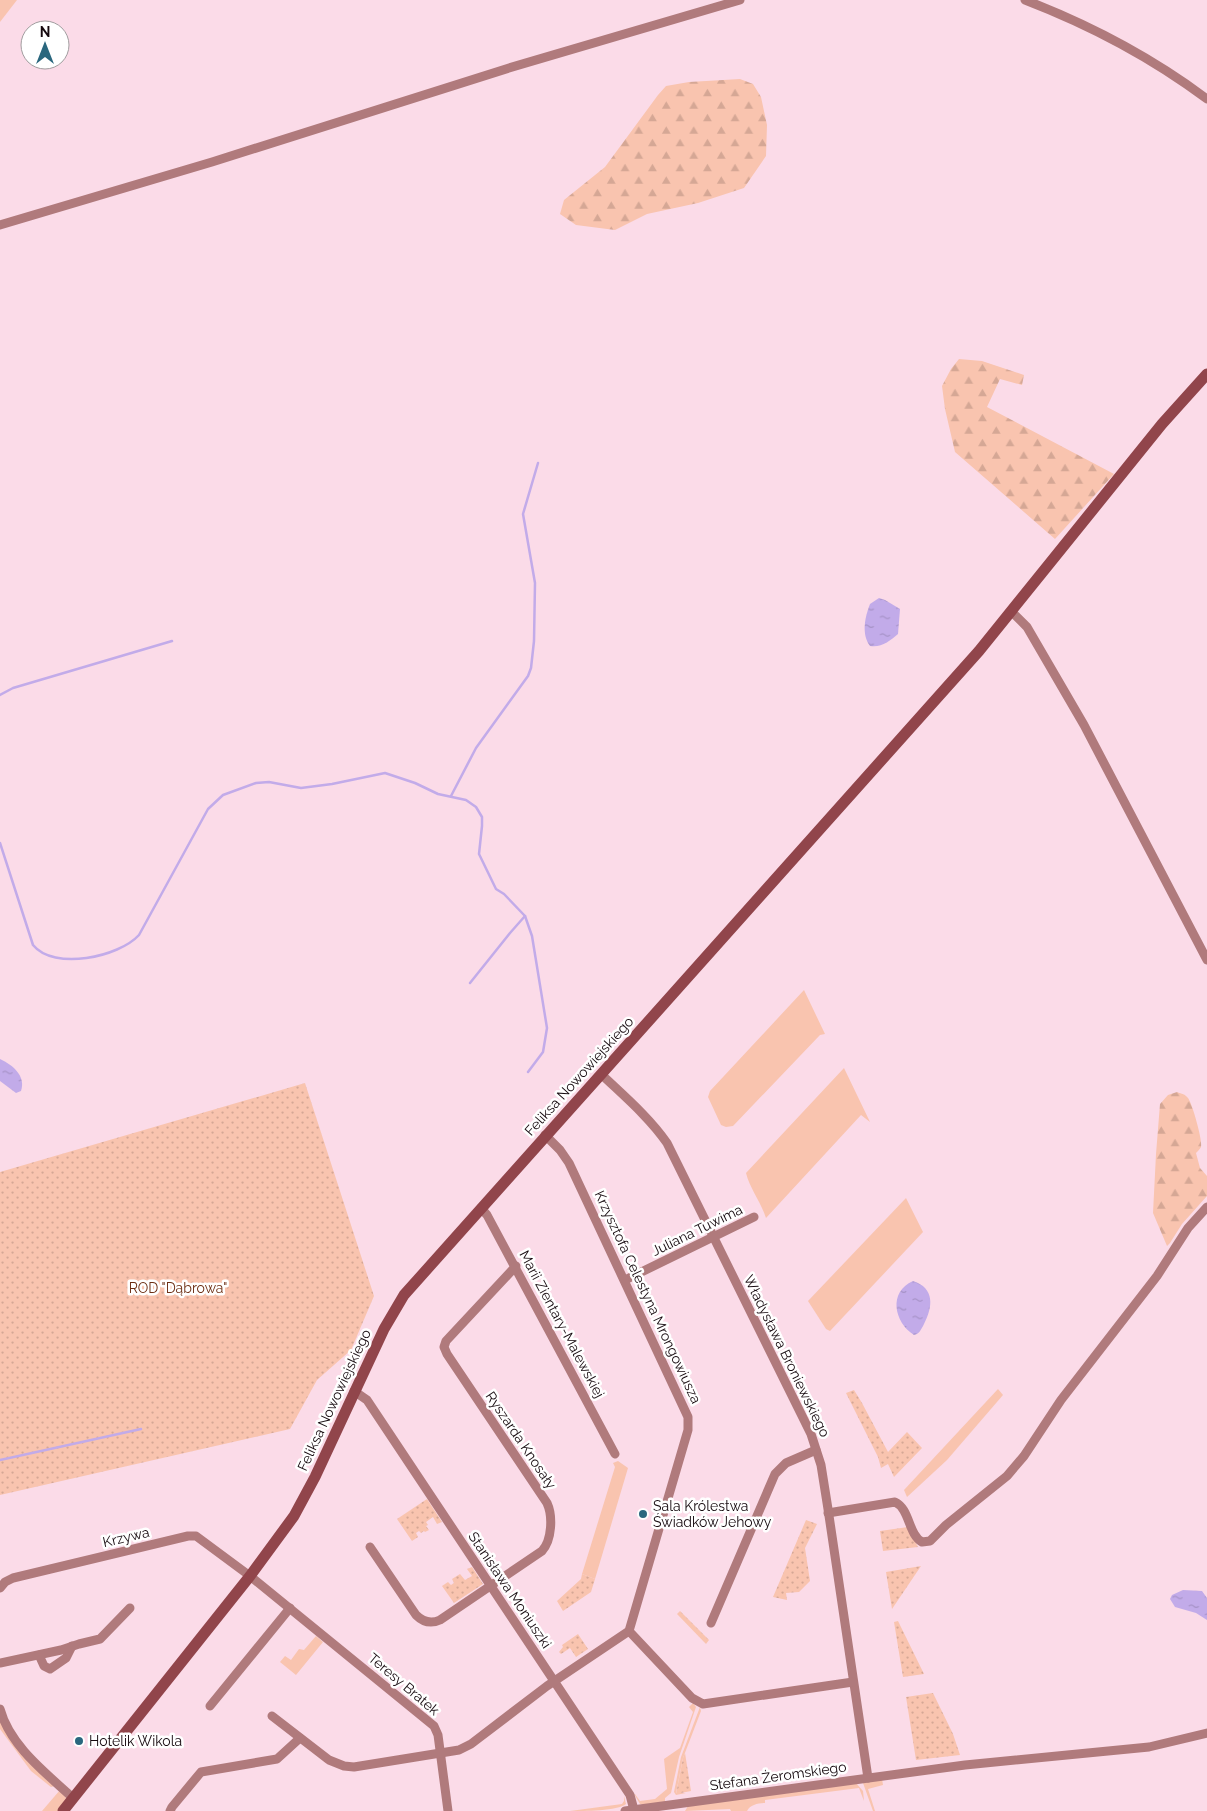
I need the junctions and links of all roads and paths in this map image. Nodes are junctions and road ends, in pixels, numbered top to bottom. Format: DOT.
graph roads {
  1 [pos="740,0"];
  2 [pos="1025,0"];
  3 [pos="1207,99"];
  4 [pos="0,225"];
  5 [pos="1207,374"];
  6 [pos="1012,612"];
  7 [pos="1203,943"];
  8 [pos="1207,960"];
  9 [pos="601,1074"];
  10 [pos="545,1135"];
  11 [pos="1207,1207"];
  12 [pos="481,1208"];
  13 [pos="754,1218"];
  14 [pos="714,1237"];
  15 [pos="516,1266"];
  16 [pos="624,1280"];
  17 [pos="354,1391"];
  18 [pos="816,1450"];
  19 [pos="615,1454"];
  20 [pos="828,1513"];
  21 [pos="370,1547"];
  22 [pos="250,1576"];
  23 [pos="491,1586"];
  24 [pos="0,1588"];
  25 [pos="130,1608"];
  26 [pos="290,1608"];
  27 [pos="711,1623"];
  28 [pos="629,1631"];
  29 [pos="72,1646"];
  30 [pos="39,1655"];
  31 [pos="0,1664"];
  32 [pos="554,1681"];
  33 [pos="853,1682"];
  34 [pos="210,1706"];
  35 [pos="0,1709"];
  36 [pos="272,1716"];
  37 [pos="1207,1733"];
  38 [pos="300,1738"];
  39 [pos="440,1753"];
  40 [pos="868,1778"];
  41 [pos="73,1798"];
  42 [pos="681,1807"];
  43 [pos="630,1810"];
  44 [pos="63,1811"];
  45 [pos="170,1811"];
  46 [pos="448,1811"];
  1 -- 4 [label="street"];
  2 -- 3 [label="street"];
  5 -- 6 [label="street, Feliksa Nowowiejskiego"];
  6 -- 7 [label="street"];
  6 -- 9 [label="street, Feliksa Nowowiejskiego"];
  7 -- 8 [label="street"];
  9 -- 10 [label="street, Feliksa Nowowiejskiego"];
  9 -- 14 [label="street, Władysława Broniewskiego"];
  10 -- 12 [label="street, Feliksa Nowowiejskiego"];
  10 -- 16 [label="street, Krzysztofa Celestyna Mrongowiusza"];
  11 -- 20 [label="street"];
  12 -- 15 [label="street, Marii Zientary-Malewskiej"];
  12 -- 17 [label="street, Feliksa Nowowiejskiego"];
  13 -- 14 [label="street, Juliana Tuwima"];
  14 -- 16 [label="street, Juliana Tuwima"];
  14 -- 18 [label="street, Władysława Broniewskiego"];
  15 -- 19 [label="street, Marii Zientary-Malewskiej"];
  15 -- 23 [label="street, Ryszarda Knosały"];
  16 -- 28 [label="street, Krzysztofa Celestyna Mrongowiusza"];
  17 -- 22 [label="street, Feliksa Nowowiejskiego"];
  17 -- 23 [label="street, Stanisława Moniuszki"];
  18 -- 20 [label="street, Władysława Broniewskiego"];
  18 -- 27 [label="street"];
  20 -- 33 [label="street, Władysława Broniewskiego"];
  21 -- 23 [label="street, Ryszarda Knosały"];
  22 -- 24 [label="street, Krzywa"];
  22 -- 26 [label="street, Teresy Bratek"];
  22 -- 41 [label="street, Feliksa Nowowiejskiego"];
  23 -- 32 [label="street, Stanisława Moniuszki"];
  25 -- 29 [label="street"];
  26 -- 34 [label="street"];
  26 -- 39 [label="street, Teresy Bratek"];
  28 -- 32 [label="street"];
  28 -- 33 [label="street"];
  29 -- 30 [label="street"];
  29 -- 30 [label="street"];
  30 -- 31 [label="street"];
  32 -- 39 [label="street"];
  32 -- 43 [label="street, Stanisława Moniuszki"];
  33 -- 40 [label="street, Władysława Broniewskiego"];
  35 -- 41 [label="street"];
  36 -- 38 [label="street"];
  37 -- 40 [label="street, Stefana Żeromskiego"];
  38 -- 39 [label="street"];
  38 -- 45 [label="street"];
  39 -- 46 [label="street, Teresy Bratek"];
  40 -- 42 [label="street, Stefana Żeromskiego"];
  41 -- 44 [label="street, Feliksa Nowowiejskiego"];
  42 -- 43 [label="street, Stefana Żeromskiego"];
}
